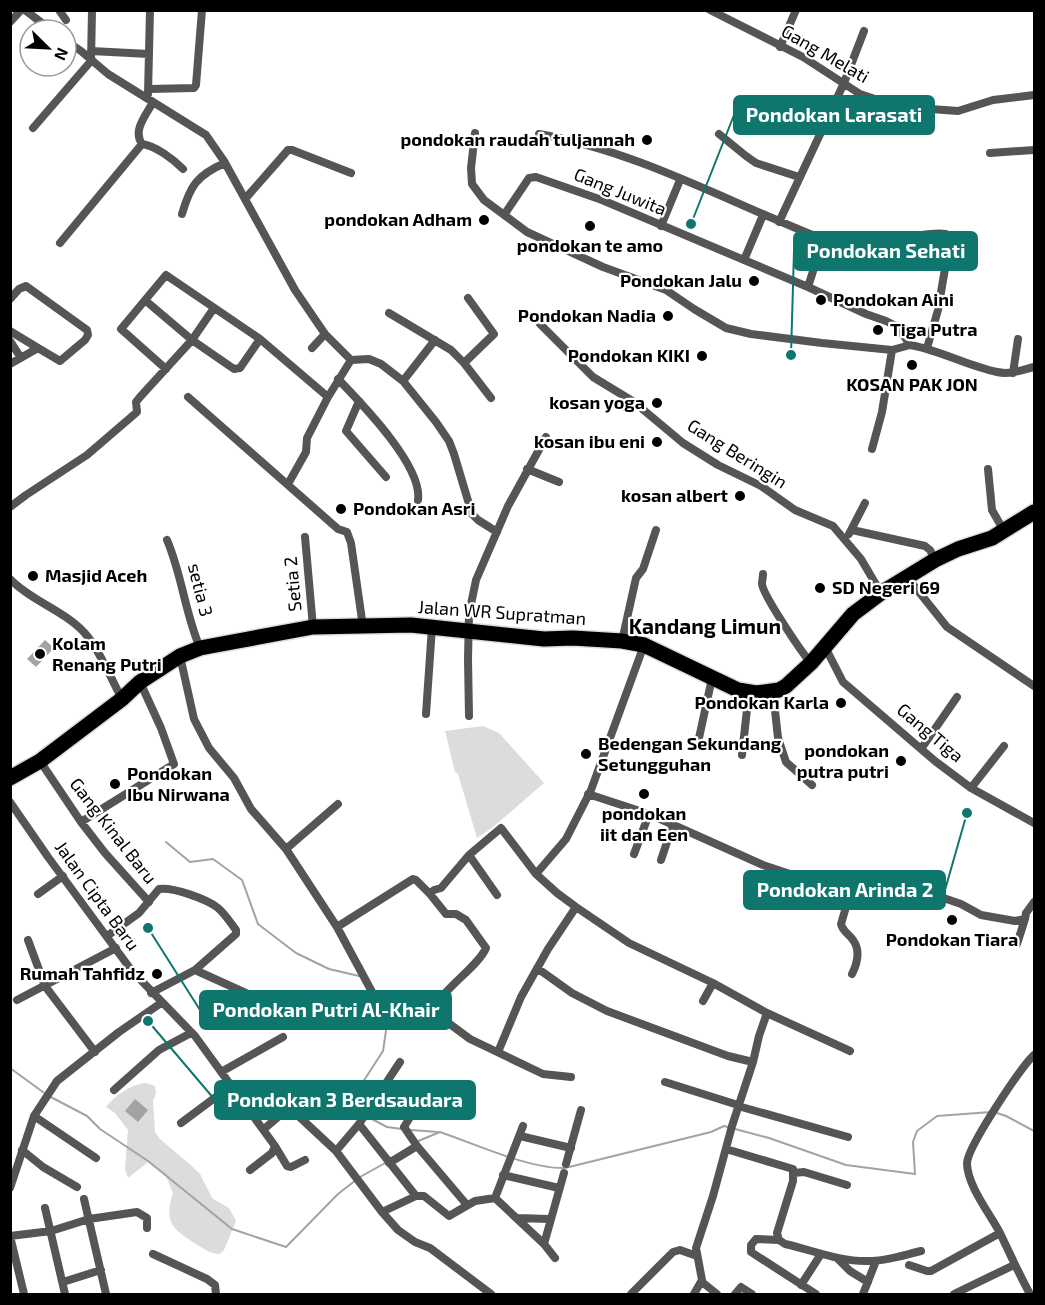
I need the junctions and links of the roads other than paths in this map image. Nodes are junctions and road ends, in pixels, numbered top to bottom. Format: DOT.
graph roads {
  1 [pos="21,10"];
  2 [pos="92,10"];
  3 [pos="150,10"];
  4 [pos="202,10"];
  5 [pos="710,10"];
  6 [pos="796,10"];
  7 [pos="10,22"];
  8 [pos="864,31"];
  9 [pos="780,47"];
  10 [pos="78,49"];
  11 [pos="91,51"];
  12 [pos="149,54"];
  13 [pos="91,61"];
  14 [pos="844,83"];
  15 [pos="1035,95"];
  16 [pos="150,96"];
  17 [pos="33,128"];
  18 [pos="475,133"];
  19 [pos="539,134"];
  20 [pos="719,134"];
  21 [pos="142,144"];
  22 [pos="1035,150"];
  23 [pos="990,153"];
  24 [pos="225,163"];
  25 [pos="183,169"];
  26 [pos="351,173"];
  27 [pos="799,177"];
  28 [pos="680,180"];
  29 [pos="245,199"];
  30 [pos="182,214"];
  31 [pos="504,215"];
  32 [pos="763,215"];
  33 [pos="778,222"];
  34 [pos="661,226"];
  35 [pos="907,237"];
  36 [pos="60,243"];
  37 [pos="744,260"];
  38 [pos="808,287"];
  39 [pos="468,298"];
  40 [pos="10,299"];
  41 [pos="146,301"];
  42 [pos="214,308"];
  43 [pos="389,313"];
  44 [pos="540,324"];
  45 [pos="10,331"];
  46 [pos="325,334"];
  47 [pos="260,339"];
  48 [pos="1018,339"];
  49 [pos="192,340"];
  50 [pos="435,340"];
  51 [pos="10,341"];
  52 [pos="910,345"];
  53 [pos="38,348"];
  54 [pos="312,348"];
  55 [pos="927,348"];
  56 [pos="892,350"];
  57 [pos="21,358"];
  58 [pos="351,360"];
  59 [pos="464,363"];
  60 [pos="10,364"];
  61 [pos="1035,368"];
  62 [pos="164,371"];
  63 [pos="1013,373"];
  64 [pos="338,379"];
  65 [pos="403,381"];
  66 [pos="188,397"];
  67 [pos="328,397"];
  68 [pos="491,398"];
  69 [pos="359,400"];
  70 [pos="546,437"];
  71 [pos="872,448"];
  72 [pos="527,468"];
  73 [pos="988,469"];
  74 [pos="386,477"];
  75 [pos="559,482"];
  76 [pos="288,484"];
  77 [pos="418,500"];
  78 [pos="866,503"];
  79 [pos="10,507"];
  80 [pos="1035,512"];
  81 [pos="656,530"];
  82 [pos="852,530"];
  83 [pos="1004,531"];
  84 [pos="497,532"];
  85 [pos="305,537"];
  86 [pos="846,539"];
  87 [pos="167,540"];
  88 [pos="935,560"];
  89 [pos="763,574"];
  90 [pos="907,577"];
  91 [pos="10,579"];
  92 [pos="881,593"];
  93 [pos="313,627"];
  94 [pos="363,627"];
  95 [pos="432,627"];
  96 [pos="470,631"];
  97 [pos="622,641"];
  98 [pos="644,645"];
  99 [pos="825,647"];
  100 [pos="200,648"];
  101 [pos="180,656"];
  102 [pos="811,663"];
  103 [pos="712,678"];
  104 [pos="140,682"];
  105 [pos="1035,686"];
  106 [pos="749,691"];
  107 [pos="773,692"];
  108 [pos="957,697"];
  109 [pos="122,699"];
  110 [pos="426,714"];
  111 [pos="469,716"];
  112 [pos="699,738"];
  113 [pos="1004,746"];
  114 [pos="921,749"];
  115 [pos="742,755"];
  116 [pos="40,761"];
  117 [pos="12,773"];
  118 [pos="812,785"];
  119 [pos="971,788"];
  120 [pos="588,794"];
  121 [pos="10,802"];
  122 [pos="338,804"];
  123 [pos="649,814"];
  124 [pos="81,822"];
  125 [pos="1035,823"];
  126 [pos="674,824"];
  127 [pos="285,849"];
  128 [pos="634,854"];
  129 [pos="469,855"];
  130 [pos="661,860"];
  131 [pos="536,874"];
  132 [pos="63,876"];
  133 [pos="853,883"];
  134 [pos="38,894"];
  135 [pos="430,894"];
  136 [pos="497,895"];
  137 [pos="149,902"];
  138 [pos="1035,902"];
  139 [pos="576,907"];
  140 [pos="1025,919"];
  141 [pos="337,927"];
  142 [pos="107,936"];
  143 [pos="28,940"];
  144 [pos="1017,944"];
  145 [pos="116,948"];
  146 [pos="537,968"];
  147 [pos="195,970"];
  148 [pos="852,974"];
  149 [pos="713,983"];
  150 [pos="45,986"];
  151 [pos="151,993"];
  152 [pos="17,1000"];
  153 [pos="703,1000"];
  154 [pos="161,1003"];
  155 [pos="767,1013"];
  156 [pos="192,1033"];
  157 [pos="283,1037"];
  158 [pos="850,1051"];
  159 [pos="95,1052"];
  160 [pos="498,1052"];
  161 [pos="1035,1055"];
  162 [pos="400,1062"];
  163 [pos="753,1062"];
  164 [pos="221,1072"];
  165 [pos="571,1077"];
  166 [pos="665,1082"];
  167 [pos="232,1085"];
  168 [pos="114,1090"];
  169 [pos="738,1105"];
  170 [pos="417,1107"];
  171 [pos="581,1110"];
  172 [pos="34,1116"];
  173 [pos="363,1118"];
  174 [pos="181,1123"];
  175 [pos="523,1126"];
  176 [pos="264,1129"];
  177 [pos="520,1136"];
  178 [pos="848,1137"];
  179 [pos="416,1145"];
  180 [pos="275,1146"];
  181 [pos="571,1148"];
  182 [pos="726,1149"];
  183 [pos="22,1150"];
  184 [pos="336,1151"];
  185 [pos="96,1158"];
  186 [pos="305,1160"];
  187 [pos="387,1161"];
  188 [pos="566,1164"];
  189 [pos="250,1170"];
  190 [pos="564,1173"];
  191 [pos="794,1173"];
  192 [pos="503,1175"];
  193 [pos="847,1185"];
  194 [pos="76,1187"];
  195 [pos="10,1188"];
  196 [pos="560,1188"];
  197 [pos="416,1196"];
  198 [pos="84,1198"];
  199 [pos="495,1198"];
  200 [pos="467,1205"];
  201 [pos="45,1208"];
  202 [pos="382,1212"];
  203 [pos="517,1218"];
  204 [pos="89,1220"];
  205 [pos="549,1220"];
  206 [pos="147,1228"];
  207 [pos="51,1231"];
  208 [pos="1000,1233"];
  209 [pos="10,1236"];
  210 [pos="779,1240"];
  211 [pos="544,1244"];
  212 [pos="921,1251"];
  213 [pos="153,1254"];
  214 [pos="821,1254"];
  215 [pos="697,1256"];
  216 [pos="555,1258"];
  217 [pos="836,1258"];
  218 [pos="876,1261"];
  219 [pos="909,1265"];
  220 [pos="1014,1265"];
  221 [pos="101,1270"];
  222 [pos="63,1282"];
  223 [pos="702,1282"];
  224 [pos="867,1282"];
  225 [pos="801,1285"];
  226 [pos="24,1294"];
  227 [pos="65,1294"];
  228 [pos="106,1294"];
  229 [pos="216,1294"];
  230 [pos="491,1294"];
  231 [pos="631,1294"];
  232 [pos="694,1294"];
  233 [pos="717,1294"];
  234 [pos="735,1294"];
  235 [pos="752,1294"];
  236 [pos="816,1294"];
  237 [pos="863,1294"];
  238 [pos="954,1294"];
  239 [pos="1030,1294"];
  1 -- 7 [label="street"];
  2 -- 11 [label="street"];
  3 -- 12 [label="street"];
  4 -- 16 [label="street"];
  5 -- 9 [label="street, Gang Melati"];
  6 -- 9 [label="street"];
  8 -- 14 [label="street"];
  9 -- 14 [label="street, Gang Melati"];
  10 -- 13 [label="street"];
  11 -- 12 [label="street"];
  11 -- 13 [label="street"];
  12 -- 16 [label="street"];
  13 -- 16 [label="street"];
  13 -- 17 [label="street"];
  14 -- 15 [label="street, Gang Melati"];
  14 -- 27 [label="street"];
  16 -- 21 [label="street"];
  16 -- 24 [label="street"];
  18 -- 31 [label="street"];
  19 -- 28 [label="street"];
  20 -- 27 [label="street"];
  21 -- 25 [label="street"];
  21 -- 36 [label="street"];
  22 -- 23 [label="street"];
  24 -- 29 [label="street"];
  24 -- 30 [label="street"];
  26 -- 29 [label="street"];
  27 -- 33 [label="street"];
  28 -- 32 [label="street"];
  28 -- 34 [label="street"];
  29 -- 46 [label="street"];
  31 -- 34 [label="street, Gang Juwita"];
  31 -- 56 [label="street"];
  32 -- 33 [label="street"];
  32 -- 37 [label="street"];
  33 -- 38 [label="street"];
  34 -- 37 [label="street, Gang Juwita"];
  35 -- 55 [label="street"];
  37 -- 38 [label="street, Gang Juwita"];
  38 -- 52 [label="street, Gang Juwita"];
  39 -- 59 [label="street"];
  40 -- 53 [label="street"];
  41 -- 42 [label="street"];
  41 -- 49 [label="street"];
  41 -- 62 [label="street"];
  42 -- 47 [label="street"];
  42 -- 49 [label="street"];
  43 -- 50 [label="street"];
  44 -- 86 [label="street, Gang Beringin"];
  45 -- 53 [label="street"];
  46 -- 54 [label="street"];
  46 -- 58 [label="street"];
  47 -- 49 [label="street"];
  47 -- 67 [label="street"];
  48 -- 63 [label="street"];
  49 -- 62 [label="street"];
  50 -- 59 [label="street"];
  50 -- 65 [label="street"];
  51 -- 57 [label="street"];
  52 -- 55 [label="street"];
  52 -- 56 [label="street"];
  53 -- 57 [label="street"];
  55 -- 63 [label="street"];
  56 -- 71 [label="street"];
  57 -- 60 [label="street"];
  58 -- 64 [label="street"];
  58 -- 65 [label="street"];
  59 -- 68 [label="street"];
  61 -- 63 [label="street"];
  62 -- 79 [label="street"];
  64 -- 67 [label="street"];
  64 -- 69 [label="street"];
  65 -- 84 [label="street"];
  66 -- 76 [label="street"];
  67 -- 76 [label="street"];
  69 -- 74 [label="street"];
  69 -- 77 [label="street"];
  70 -- 72 [label="street"];
  72 -- 75 [label="street"];
  72 -- 84 [label="street"];
  73 -- 83 [label="street"];
  76 -- 94 [label="street"];
  78 -- 82 [label="street"];
  80 -- 83 [label="highway"];
  81 -- 97 [label="street"];
  82 -- 86 [label="street"];
  82 -- 88 [label="street"];
  83 -- 88 [label="highway"];
  84 -- 96 [label="street"];
  85 -- 93 [label="street, Setia 2"];
  86 -- 92 [label="street, Gang Beringin"];
  87 -- 100 [label="street, setia 3"];
  88 -- 90 [label="highway"];
  89 -- 102 [label="street"];
  90 -- 92 [label="highway"];
  90 -- 105 [label="street"];
  91 -- 109 [label="street"];
  92 -- 99 [label="highway"];
  93 -- 94 [label="highway, Jalan WR Supratman"];
  93 -- 100 [label="highway, Jalan WR Supratman"];
  94 -- 95 [label="highway, Jalan WR Supratman"];
  95 -- 96 [label="highway, Jalan WR Supratman"];
  95 -- 110 [label="street"];
  96 -- 97 [label="highway, Jalan WR Supratman"];
  96 -- 111 [label="street"];
  97 -- 98 [label="highway, Jalan WR Supratman"];
  98 -- 103 [label="highway, Jalan WR Supratman"];
  98 -- 120 [label="street"];
  99 -- 102 [label="highway"];
  99 -- 114 [label="street, Gang Tiga"];
  100 -- 101 [label="highway, Jalan WR Supratman"];
  101 -- 104 [label="highway, Jalan WR Supratman"];
  101 -- 127 [label="street"];
  102 -- 107 [label="highway"];
  103 -- 106 [label="highway, Jalan WR Supratman"];
  103 -- 112 [label="street"];
  104 -- 109 [label="highway, Jalan WR Supratman"];
  104 -- 124 [label="street"];
  106 -- 107 [label="highway, Jalan WR Supratman"];
  106 -- 115 [label="street"];
  107 -- 118 [label="street"];
  108 -- 114 [label="street"];
  109 -- 116 [label="highway, Jalan WR Supratman"];
  113 -- 119 [label="street"];
  114 -- 119 [label="street, Gang Tiga"];
  116 -- 117 [label="highway, Jalan WR Supratman"];
  116 -- 124 [label="street, Gang Kinal Baru"];
  119 -- 125 [label="street, Gang Tiga"];
  120 -- 123 [label="street"];
  120 -- 131 [label="street"];
  121 -- 132 [label="street, Jalan Cipta Baru"];
  122 -- 127 [label="street"];
  123 -- 126 [label="street"];
  123 -- 128 [label="street"];
  124 -- 137 [label="street, Gang Kinal Baru"];
  126 -- 130 [label="street"];
  126 -- 133 [label="street"];
  127 -- 141 [label="street"];
  129 -- 131 [label="street"];
  129 -- 135 [label="street"];
  129 -- 136 [label="street"];
  131 -- 139 [label="street"];
  132 -- 134 [label="street"];
  132 -- 142 [label="street, Jalan Cipta Baru"];
  133 -- 140 [label="street"];
  133 -- 148 [label="street"];
  135 -- 141 [label="street"];
  135 -- 160 [label="street"];
  137 -- 142 [label="street"];
  137 -- 147 [label="street, Gang Kinal Baru"];
  138 -- 140 [label="street"];
  139 -- 146 [label="street"];
  139 -- 149 [label="street"];
  140 -- 144 [label="street"];
  141 -- 147 [label="street"];
  142 -- 145 [label="street, Jalan Cipta Baru"];
  143 -- 150 [label="street"];
  145 -- 150 [label="street"];
  145 -- 151 [label="street, Jalan Cipta Baru"];
  146 -- 160 [label="street"];
  146 -- 163 [label="street"];
  147 -- 151 [label="street"];
  149 -- 153 [label="street"];
  149 -- 155 [label="street"];
  150 -- 152 [label="street"];
  150 -- 159 [label="street"];
  151 -- 154 [label="street, Jalan Cipta Baru"];
  154 -- 156 [label="street, Jalan Cipta Baru"];
  154 -- 159 [label="street"];
  155 -- 158 [label="street"];
  155 -- 163 [label="street"];
  156 -- 164 [label="street, Jalan Cipta Baru"];
  156 -- 168 [label="street"];
  157 -- 164 [label="street"];
  159 -- 172 [label="street"];
  160 -- 165 [label="street"];
  161 -- 208 [label="street"];
  162 -- 173 [label="street"];
  163 -- 169 [label="street"];
  164 -- 167 [label="street, Jalan Cipta Baru"];
  166 -- 169 [label="street"];
  167 -- 174 [label="street"];
  167 -- 176 [label="street, Jalan Cipta Baru"];
  169 -- 178 [label="street"];
  169 -- 182 [label="street"];
  170 -- 179 [label="street"];
  171 -- 181 [label="street"];
  172 -- 183 [label="street"];
  172 -- 185 [label="street"];
  173 -- 184 [label="street"];
  173 -- 187 [label="street"];
  175 -- 177 [label="street"];
  176 -- 180 [label="street, Jalan Cipta Baru"];
  176 -- 184 [label="street"];
  177 -- 181 [label="street"];
  177 -- 192 [label="street"];
  179 -- 187 [label="street"];
  179 -- 200 [label="street"];
  180 -- 186 [label="street, Jalan Cipta Baru"];
  180 -- 189 [label="street"];
  181 -- 188 [label="street"];
  182 -- 191 [label="street"];
  182 -- 215 [label="street"];
  183 -- 194 [label="street"];
  183 -- 195 [label="street"];
  184 -- 202 [label="street"];
  187 -- 197 [label="street"];
  190 -- 196 [label="street"];
  191 -- 193 [label="street"];
  191 -- 210 [label="street"];
  192 -- 196 [label="street"];
  192 -- 199 [label="street"];
  196 -- 205 [label="street"];
  197 -- 200 [label="street"];
  197 -- 202 [label="street"];
  198 -- 204 [label="street"];
  199 -- 200 [label="street"];
  199 -- 203 [label="street"];
  201 -- 207 [label="street"];
  202 -- 230 [label="street"];
  203 -- 205 [label="street"];
  203 -- 211 [label="street"];
  204 -- 206 [label="street"];
  204 -- 207 [label="street"];
  204 -- 221 [label="street"];
  205 -- 211 [label="street"];
  207 -- 209 [label="street"];
  207 -- 222 [label="street"];
  208 -- 219 [label="street"];
  208 -- 220 [label="street"];
  209 -- 226 [label="street"];
  210 -- 214 [label="street"];
  210 -- 225 [label="street"];
  211 -- 216 [label="street"];
  212 -- 218 [label="street"];
  213 -- 229 [label="street"];
  214 -- 217 [label="street"];
  214 -- 225 [label="street"];
  215 -- 223 [label="street"];
  215 -- 231 [label="street"];
  217 -- 218 [label="street"];
  217 -- 224 [label="street"];
  218 -- 224 [label="street"];
  220 -- 238 [label="street"];
  220 -- 239 [label="street"];
  221 -- 222 [label="street"];
  221 -- 228 [label="street"];
  222 -- 227 [label="street"];
  223 -- 232 [label="street"];
  223 -- 233 [label="street"];
  224 -- 237 [label="street"];
  225 -- 236 [label="street"];
  234 -- 235 [label="street"];
}
